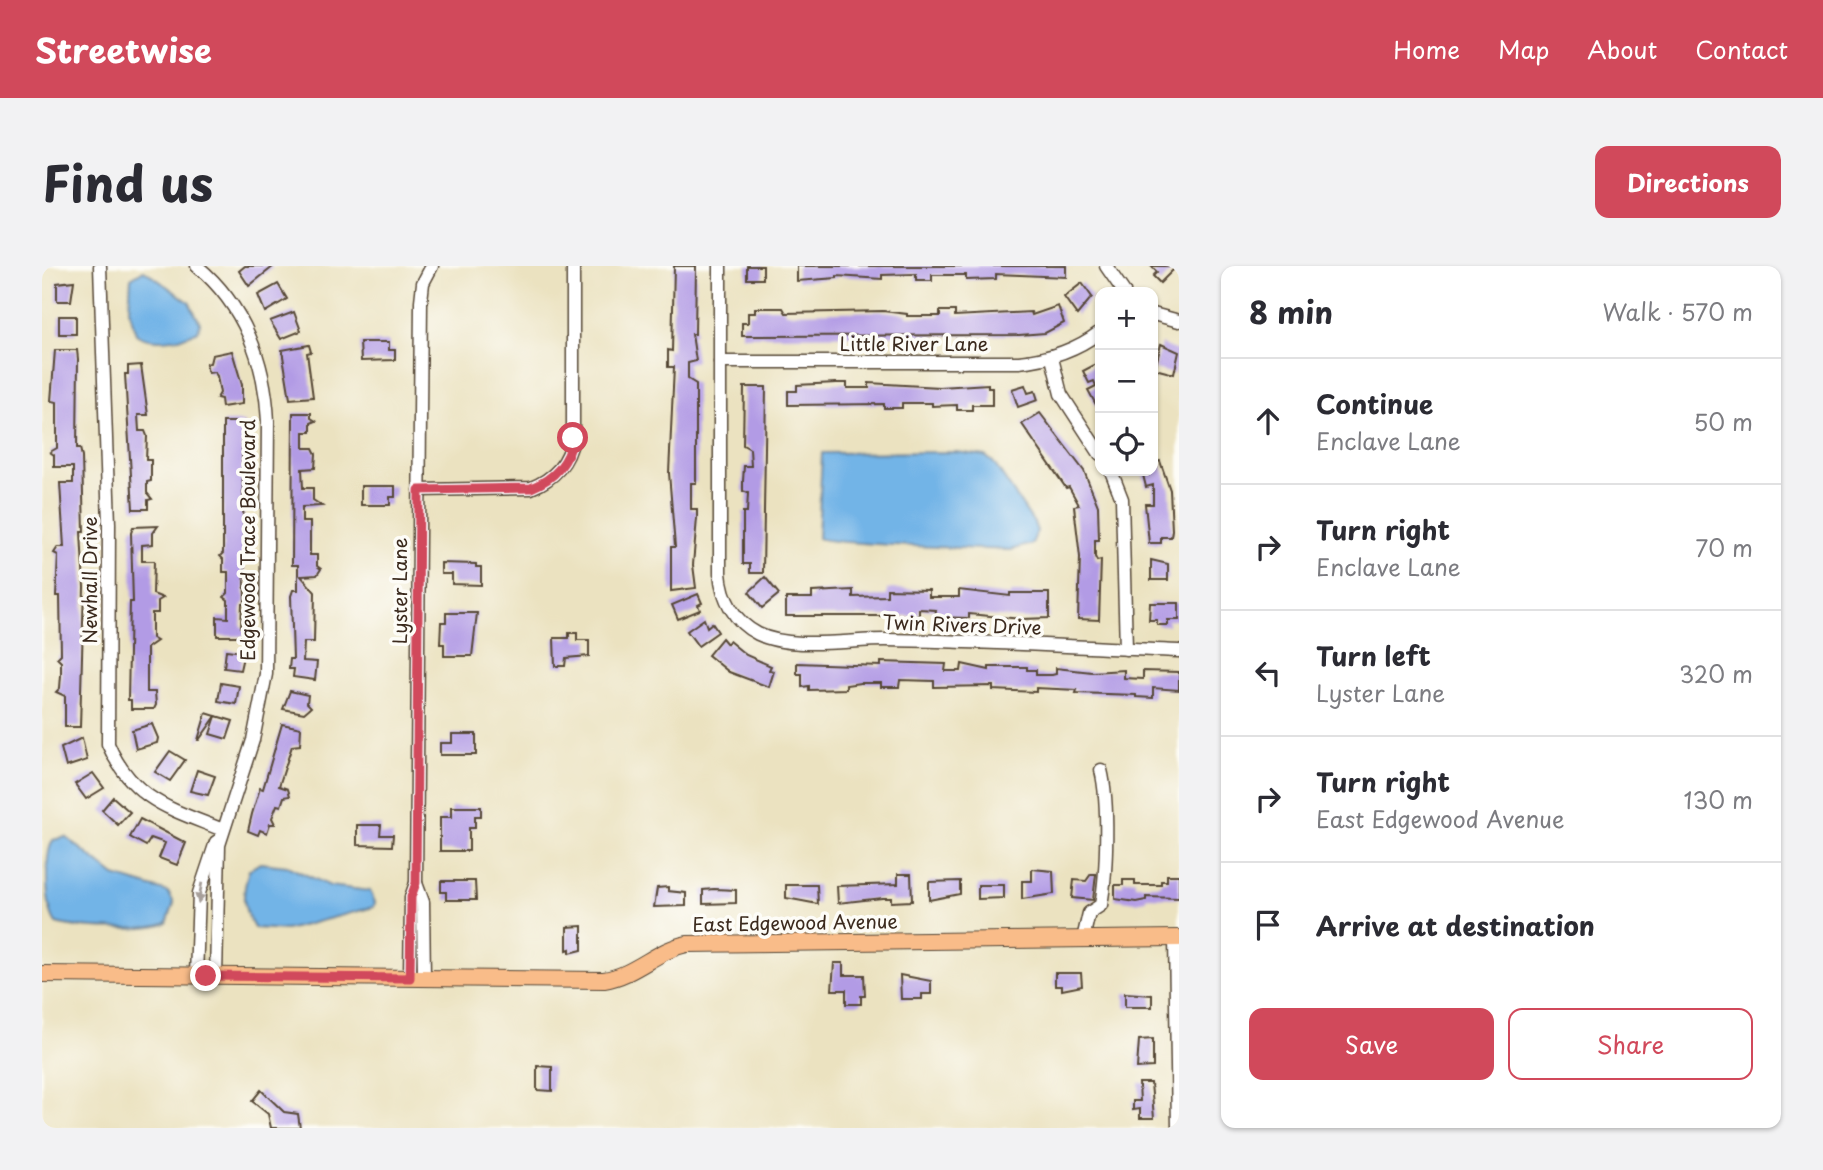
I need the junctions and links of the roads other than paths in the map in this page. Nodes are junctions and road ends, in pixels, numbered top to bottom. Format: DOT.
graph roads {
  1 [pos="100,266"];
  2 [pos="197,266"];
  3 [pos="432,266"];
  4 [pos="573,266"];
  5 [pos="720,266"];
  6 [pos="1106,266"];
  7 [pos="1121,287"];
  8 [pos="1158,315"];
  9 [pos="1179,321"];
  10 [pos="1095,335"];
  11 [pos="1052,358"];
  12 [pos="720,362"];
  13 [pos="1095,446"];
  14 [pos="1113,476"];
  15 [pos="419,490"];
  16 [pos="1126,649"];
  17 [pos="1179,651"];
  18 [pos="1101,770"];
  19 [pos="223,830"];
  20 [pos="1177,938"];
  21 [pos="1083,939"];
  22 [pos="42,974"];
  23 [pos="196,976"];
  24 [pos="216,976"];
  25 [pos="417,978"];
  26 [pos="1178,1106"];
  27 [pos="1178,1128"];
  1 -- 19 [label="street, Newhall Drive"];
  2 -- 19 [label="street, Edgewood Trace Boulevard"];
  3 -- 15 [label="street, Lyster Lane"];
  4 -- 15 [label="street"];
  5 -- 12 [label="street"];
  6 -- 7 [label="street"];
  8 -- 9 [label="street"];
  10 -- 11 [label="street, Little River Lane"];
  11 -- 12 [label="street, Little River Lane"];
  11 -- 13 [label="street"];
  12 -- 16 [label="street, Twin Rivers Drive"];
  14 -- 16 [label="street"];
  15 -- 25 [label="street, Lyster Lane"];
  16 -- 17 [label="street, Twin Rivers Drive"];
  18 -- 21 [label="street"];
  19 -- 23 [label="street, Edgewood Trace Boulevard, one-way"];
  19 -- 24 [label="street, Edgewood Trace Boulevard"];
  20 -- 21 [label="main road, East Edgewood Avenue"];
  20 -- 26 [label="street"];
  21 -- 25 [label="main road, East Edgewood Avenue"];
  22 -- 23 [label="main road, East Edgewood Avenue"];
  23 -- 24 [label="main road, East Edgewood Avenue"];
  24 -- 25 [label="main road, East Edgewood Avenue"];
  26 -- 27 [label="street"];
}
